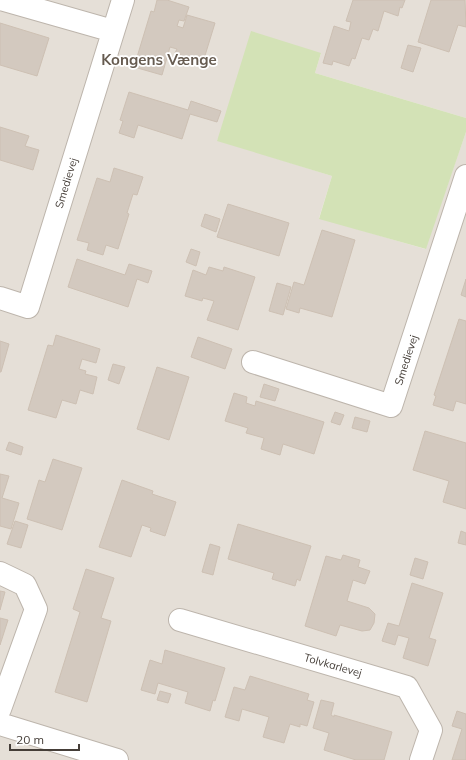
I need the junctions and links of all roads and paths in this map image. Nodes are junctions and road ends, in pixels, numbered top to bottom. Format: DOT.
graph roads {
  1 [pos="4,0"];
  2 [pos="123,0"];
  3 [pos="113,31"];
  4 [pos="466,176"];
  5 [pos="0,298"];
  6 [pos="253,362"];
  7 [pos="0,573"];
  8 [pos="180,620"];
  9 [pos="0,709"];
  10 [pos="0,724"];
  11 [pos="117,760"];
  12 [pos="421,760"];
  1 -- 3 [label="street"];
  2 -- 3 [label="street, Smedievej"];
  3 -- 5 [label="street, Smedievej"];
  4 -- 6 [label="street, Smedievej"];
  7 -- 9 [label="street"];
  8 -- 12 [label="street, Tolvkarlevej"];
  10 -- 11 [label="street"];
}
